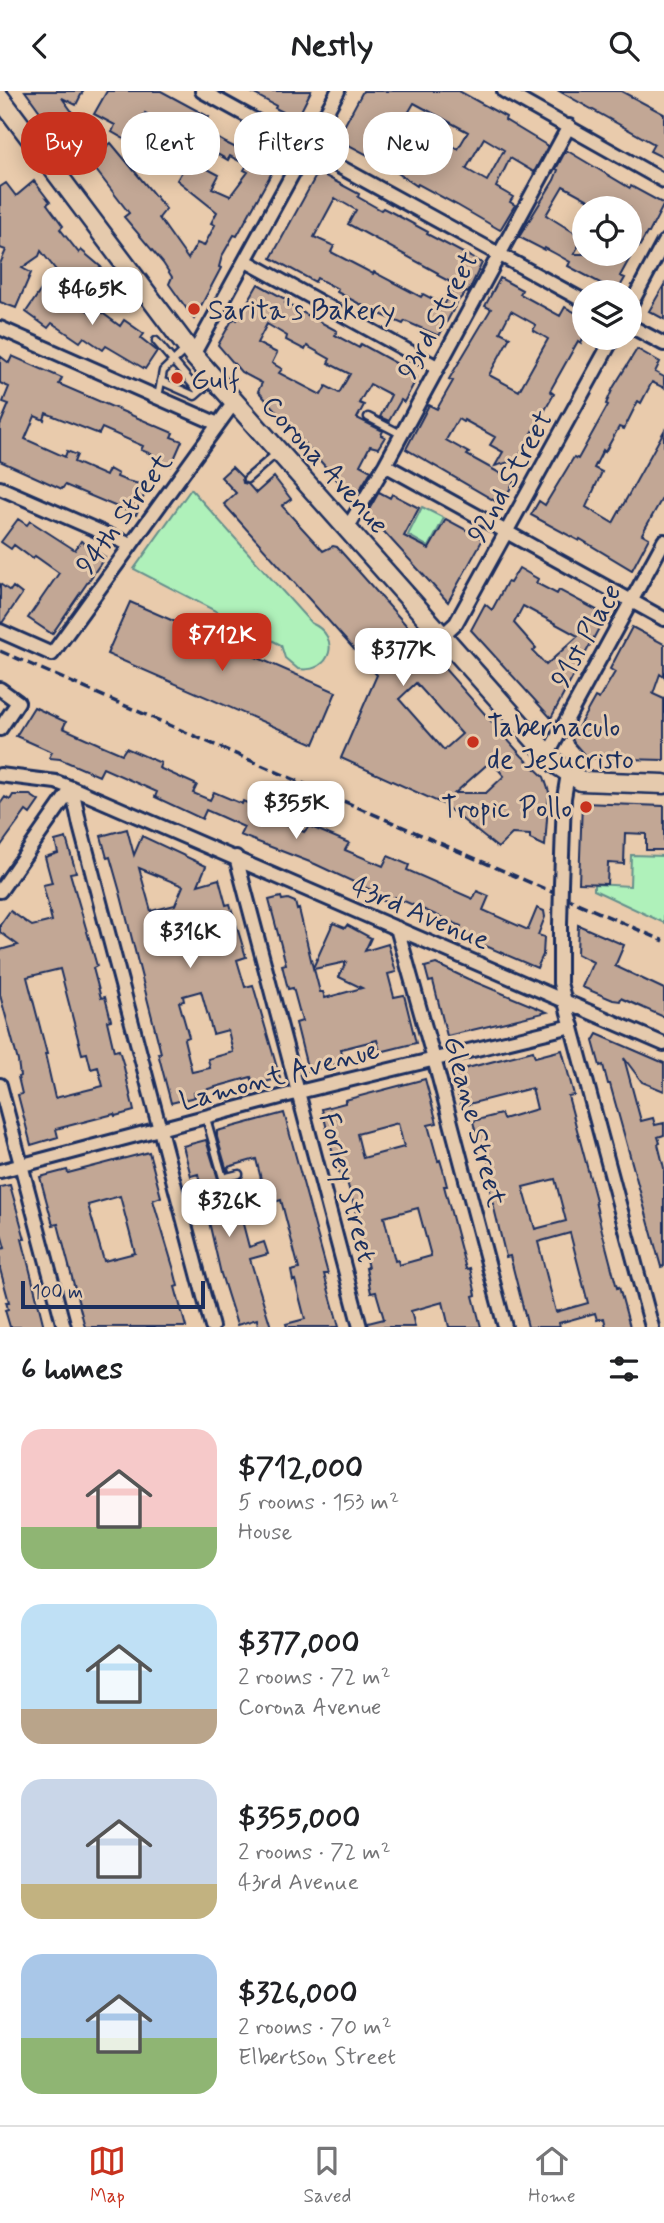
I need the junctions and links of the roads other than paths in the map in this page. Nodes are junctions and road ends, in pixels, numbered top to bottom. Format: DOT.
graph roads {
  1 [pos="202,91"];
  2 [pos="338,91"];
  3 [pos="504,91"];
  4 [pos="0,98"];
  5 [pos="241,112"];
  6 [pos="327,112"];
  7 [pos="569,126"];
  8 [pos="349,171"];
  9 [pos="292,175"];
  10 [pos="664,181"];
  11 [pos="664,242"];
  12 [pos="498,254"];
  13 [pos="246,261"];
  14 [pos="642,283"];
  15 [pos="572,294"];
  16 [pos="0,328"];
  17 [pos="642,332"];
  18 [pos="156,341"];
  19 [pos="664,344"];
  20 [pos="606,350"];
  21 [pos="191,351"];
  22 [pos="173,361"];
  23 [pos="437,367"];
  24 [pos="214,379"];
  25 [pos="161,381"];
  26 [pos="199,392"];
  27 [pos="158,397"];
  28 [pos="235,401"];
  29 [pos="368,417"];
  30 [pos="218,423"];
  31 [pos="401,434"];
  32 [pos="279,451"];
  33 [pos="384,465"];
  34 [pos="247,479"];
  35 [pos="0,488"];
  36 [pos="348,527"];
  37 [pos="506,532"];
  38 [pos="664,541"];
  39 [pos="131,545"];
  40 [pos="632,601"];
  41 [pos="664,619"];
  42 [pos="0,631"];
  43 [pos="443,635"];
  44 [pos="0,689"];
  45 [pos="0,729"];
  46 [pos="548,754"];
  47 [pos="568,774"];
  48 [pos="0,775"];
  49 [pos="664,784"];
  50 [pos="72,788"];
  51 [pos="236,857"];
  52 [pos="0,891"];
  53 [pos="397,928"];
  54 [pos="565,1001"];
  55 [pos="572,1026"];
  56 [pos="664,1044"];
  57 [pos="434,1059"];
  58 [pos="0,1085"];
  59 [pos="298,1093"];
  60 [pos="206,1118"];
  61 [pos="160,1130"];
  62 [pos="22,1165"];
  63 [pos="0,1171"];
  64 [pos="239,1174"];
  65 [pos="64,1327"];
  66 [pos="212,1327"];
  67 [pos="360,1327"];
  68 [pos="505,1327"];
  69 [pos="652,1327"];
  1 -- 5 [label="street"];
  2 -- 6 [label="street"];
  3 -- 7 [label="street"];
  4 -- 21 [label="street, Corona Avenue"];
  7 -- 10 [label="street"];
  7 -- 12 [label="street, 93rd Street"];
  8 -- 12 [label="street"];
  9 -- 13 [label="street"];
  11 -- 14 [label="street"];
  12 -- 15 [label="street"];
  12 -- 23 [label="street, 93rd Street"];
  13 -- 21 [label="street"];
  13 -- 23 [label="street"];
  16 -- 27 [label="street"];
  17 -- 19 [label="street"];
  18 -- 22 [label="lane"];
  20 -- 37 [label="street, 92nd Street"];
  21 -- 22 [label="lane"];
  21 -- 24 [label="street, Corona Avenue"];
  22 -- 25 [label="lane"];
  22 -- 26 [label="lane"];
  23 -- 31 [label="street, 93rd Street"];
  24 -- 26 [label="lane"];
  24 -- 28 [label="street, Corona Avenue"];
  25 -- 26 [label="lane"];
  25 -- 27 [label="lane"];
  27 -- 30 [label="street"];
  28 -- 30 [label="street, 94th Street"];
  28 -- 32 [label="street, Corona Avenue"];
  29 -- 31 [label="lane"];
  30 -- 39 [label="street, 94th Street"];
  31 -- 33 [label="street, 93rd Street"];
  32 -- 34 [label="lane"];
  32 -- 36 [label="street, Corona Avenue"];
  33 -- 36 [label="street, 93rd Street"];
  33 -- 37 [label="street"];
  35 -- 39 [label="street"];
  36 -- 43 [label="street, Corona Avenue"];
  37 -- 40 [label="street"];
  37 -- 43 [label="street, 92nd Street"];
  38 -- 40 [label="street, 91st Place"];
  39 -- 42 [label="street, 94th Street"];
  40 -- 41 [label="street"];
  40 -- 46 [label="street, 91st Place"];
  43 -- 46 [label="street, Corona Avenue"];
  44 -- 45 [label="street"];
  46 -- 47 [label="street, Corona Avenue"];
  47 -- 49 [label="street, Corona Avenue"];
  47 -- 54 [label="street, bridge"];
  48 -- 50 [label="street, 43rd Avenue"];
  50 -- 51 [label="street, 43rd Avenue"];
  50 -- 52 [label="street"];
  50 -- 61 [label="street"];
  51 -- 53 [label="street, 43rd Avenue"];
  51 -- 59 [label="street, Forley Street"];
  53 -- 54 [label="street, 43rd Avenue"];
  53 -- 57 [label="street, Gleane Street"];
  54 -- 55 [label="street"];
  54 -- 56 [label="street, 43rd Avenue"];
  55 -- 57 [label="street, Lamont Avenue"];
  55 -- 69 [label="street"];
  57 -- 59 [label="street, Lamont Avenue"];
  57 -- 68 [label="street, Gleane Street"];
  58 -- 62 [label="street"];
  59 -- 60 [label="street, Lamont Avenue"];
  59 -- 67 [label="street, Forley Street"];
  60 -- 61 [label="street, Lamont Avenue"];
  60 -- 64 [label="lane"];
  61 -- 62 [label="street, Lamont Avenue"];
  61 -- 66 [label="street"];
  62 -- 63 [label="street, Lamont Avenue"];
  62 -- 65 [label="street"];
}
